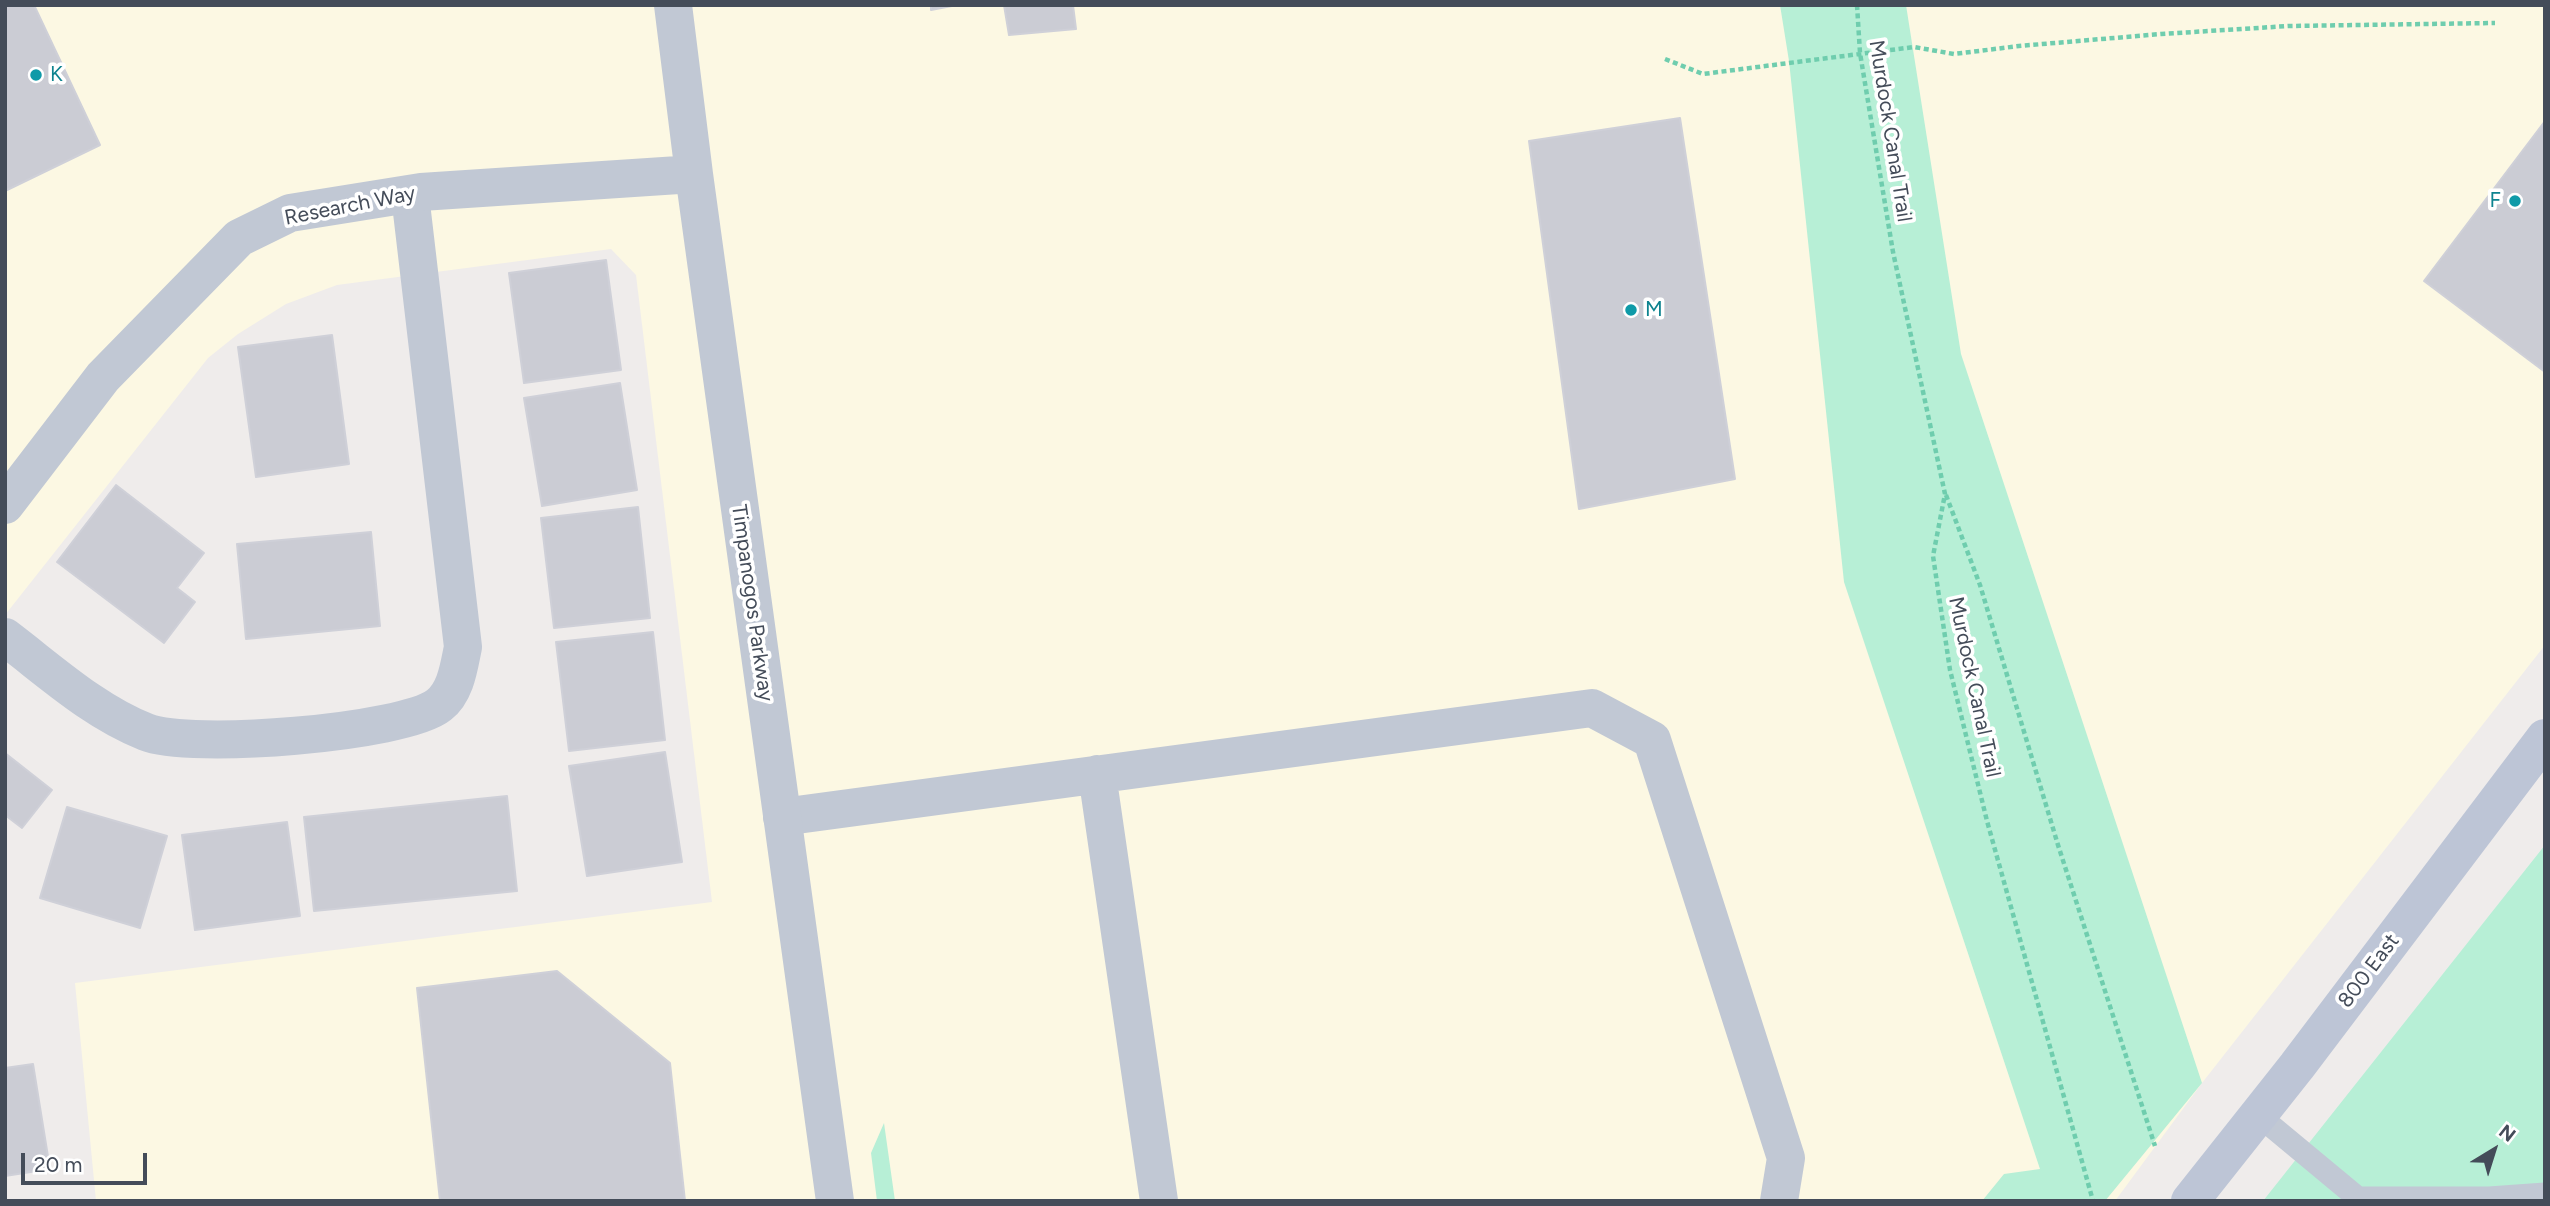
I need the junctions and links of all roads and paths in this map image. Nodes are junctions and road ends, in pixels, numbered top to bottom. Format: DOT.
graph roads {
  1 [pos="673,5"];
  2 [pos="1857,5"];
  3 [pos="2495,23"];
  4 [pos="1860,53"];
  5 [pos="1665,59"];
  6 [pos="694,174"];
  7 [pos="411,195"];
  8 [pos="1945,494"];
  9 [pos="5,505"];
  10 [pos="5,637"];
  11 [pos="2545,738"];
  12 [pos="1097,774"];
  13 [pos="782,817"];
  14 [pos="2258,1115"];
  15 [pos="2155,1146"];
  16 [pos="2545,1194"];
  17 [pos="2359,1199"];
  18 [pos="835,1201"];
  19 [pos="1159,1201"];
  20 [pos="1779,1201"];
  21 [pos="2094,1201"];
  22 [pos="2190,1201"];
  1 -- 6 [label="street, Timpanogos Parkway"];
  2 -- 4 [label="path, Murdock Canal Trail"];
  3 -- 4 [label="path"];
  4 -- 5 [label="path"];
  4 -- 8 [label="path, Murdock Canal Trail"];
  6 -- 7 [label="street, Research Way"];
  6 -- 13 [label="street, Timpanogos Parkway"];
  7 -- 9 [label="street, Research Way"];
  7 -- 10 [label="street"];
  8 -- 15 [label="path"];
  8 -- 21 [label="path, Murdock Canal Trail"];
  11 -- 14 [label="main road, 800 East"];
  12 -- 13 [label="street"];
  12 -- 19 [label="street"];
  12 -- 20 [label="street"];
  13 -- 18 [label="street, Timpanogos Parkway"];
  14 -- 17 [label="lane"];
  14 -- 22 [label="main road, 800 East"];
  16 -- 17 [label="lane"];
}
